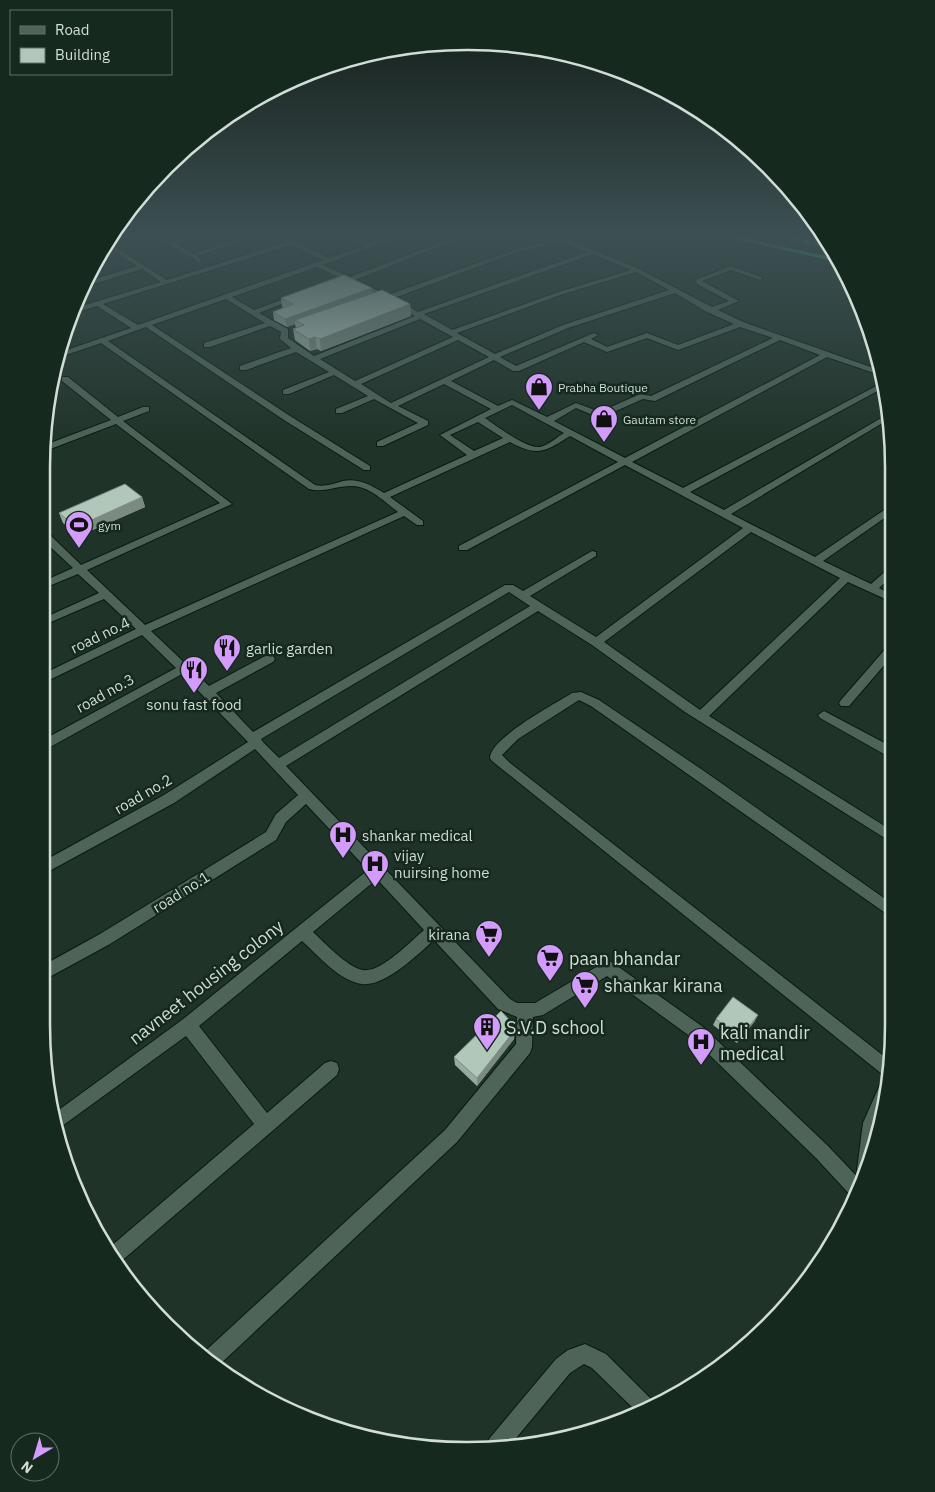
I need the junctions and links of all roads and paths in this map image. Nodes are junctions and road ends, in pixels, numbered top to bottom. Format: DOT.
graph roads {
  1 [pos="102,307"];
  2 [pos="199,307"];
  3 [pos="244,307"];
  4 [pos="269,307"];
  5 [pos="404,307"];
  6 [pos="442,307"];
  7 [pos="524,307"];
  8 [pos="626,307"];
  9 [pos="704,307"];
  10 [pos="719,307"];
  11 [pos="710,310"];
  12 [pos="254,312"];
  13 [pos="419,315"];
  14 [pos="271,323"];
  15 [pos="740,324"];
  16 [pos="147,325"];
  17 [pos="137,328"];
  18 [pos="294,329"];
  19 [pos="284,332"];
  20 [pos="451,333"];
  21 [pos="594,335"];
  22 [pos="459,337"];
  23 [pos="584,339"];
  24 [pos="778,339"];
  25 [pos="102,340"];
  26 [pos="207,345"];
  27 [pos="297,349"];
  28 [pos="66,353"];
  29 [pos="825,355"];
  30 [pos="494,357"];
  31 [pos="314,359"];
  32 [pos="243,368"];
  33 [pos="874,371"];
  34 [pos="335,372"];
  35 [pos="66,379"];
  36 [pos="446,382"];
  37 [pos="354,384"];
  38 [pos="877,388"];
  39 [pos="286,392"];
  40 [pos="374,396"];
  41 [pos="391,406"];
  42 [pos="146,409"];
  43 [pos="498,409"];
  44 [pos="338,411"];
  45 [pos="480,419"];
  46 [pos="117,420"];
  47 [pos="882,420"];
  48 [pos="547,421"];
  49 [pos="434,429"];
  50 [pos="570,433"];
  51 [pos="510,438"];
  52 [pos="380,444"];
  53 [pos="51,446"];
  54 [pos="473,455"];
  55 [pos="623,461"];
  56 [pos="367,468"];
  57 [pos="683,492"];
  58 [pos="383,498"];
  59 [pos="405,512"];
  60 [pos="885,512"];
  61 [pos="724,514"];
  62 [pos="420,523"];
  63 [pos="750,528"];
  64 [pos="50,541"];
  65 [pos="463,548"];
  66 [pos="592,554"];
  67 [pos="816,561"];
  68 [pos="80,570"];
  69 [pos="847,577"];
  70 [pos="885,577"];
  71 [pos="50,582"];
  72 [pos="872,589"];
  73 [pos="106,594"];
  74 [pos="523,596"];
  75 [pos="885,596"];
  76 [pos="538,606"];
  77 [pos="50,619"];
  78 [pos="144,630"];
  79 [pos="596,642"];
  80 [pos="885,657"];
  81 [pos="270,659"];
  82 [pos="184,668"];
  83 [pos="50,676"];
  84 [pos="208,692"];
  85 [pos="845,703"];
  86 [pos="824,715"];
  87 [pos="702,716"];
  88 [pos="255,740"];
  89 [pos="50,742"];
  90 [pos="885,749"];
  91 [pos="278,765"];
  92 [pos="307,795"];
  93 [pos="885,833"];
  94 [pos="50,865"];
  95 [pos="378,870"];
  96 [pos="885,907"];
  97 [pos="435,930"];
  98 [pos="302,932"];
  99 [pos="50,970"];
  100 [pos="526,1012"];
  101 [pos="188,1025"];
  102 [pos="883,1065"];
  103 [pos="331,1069"];
  104 [pos="875,1117"];
  105 [pos="61,1119"];
  106 [pos="266,1125"];
  107 [pos="870,1135"];
  108 [pos="853,1185"];
  109 [pos="118,1253"];
  110 [pos="214,1357"];
  111 [pos="642,1403"];
  112 [pos="501,1440"];
  1 -- 17 [label="street"];
  2 -- 16 [label="street"];
  3 -- 12 [label="street"];
  4 -- 12 [label="street"];
  5 -- 13 [label="street"];
  6 -- 13 [label="street"];
  7 -- 20 [label="street"];
  8 -- 30 [label="street"];
  9 -- 11 [label="street"];
  10 -- 11 [label="street"];
  11 -- 15 [label="street"];
  12 -- 14 [label="street"];
  13 -- 20 [label="street"];
  13 -- 31 [label="street"];
  14 -- 19 [label="street"];
  14 -- 26 [label="street"];
  15 -- 23 [label="street"];
  15 -- 24 [label="street"];
  16 -- 17 [label="street"];
  16 -- 56 [label="street"];
  17 -- 25 [label="street"];
  18 -- 19 [label="street"];
  19 -- 27 [label="street"];
  20 -- 22 [label="street"];
  21 -- 23 [label="street"];
  22 -- 30 [label="street"];
  22 -- 37 [label="street"];
  23 -- 30 [label="street"];
  24 -- 29 [label="street"];
  24 -- 48 [label="street"];
  25 -- 28 [label="street"];
  25 -- 58 [label="street"];
  27 -- 31 [label="street"];
  27 -- 32 [label="street"];
  29 -- 33 [label="street"];
  29 -- 55 [label="street"];
  30 -- 36 [label="street"];
  31 -- 34 [label="street"];
  34 -- 37 [label="street"];
  34 -- 39 [label="street"];
  35 -- 46 [label="street"];
  36 -- 41 [label="street"];
  36 -- 43 [label="street"];
  37 -- 40 [label="street"];
  38 -- 57 [label="street"];
  40 -- 41 [label="street"];
  40 -- 44 [label="street"];
  41 -- 49 [label="street"];
  42 -- 46 [label="street"];
  43 -- 45 [label="street"];
  43 -- 48 [label="street"];
  45 -- 49 [label="street"];
  45 -- 51 [label="street"];
  46 -- 53 [label="street"];
  46 -- 68 [label="street"];
  47 -- 61 [label="street"];
  48 -- 50 [label="street"];
  49 -- 52 [label="street"];
  49 -- 54 [label="street"];
  50 -- 51 [label="street"];
  50 -- 55 [label="street"];
  51 -- 54 [label="street"];
  54 -- 58 [label="street"];
  55 -- 57 [label="street"];
  55 -- 65 [label="street"];
  57 -- 61 [label="street"];
  58 -- 59 [label="street"];
  59 -- 62 [label="street"];
  59 -- 78 [label="street, road no.4"];
  60 -- 67 [label="street"];
  61 -- 63 [label="street"];
  63 -- 67 [label="street"];
  63 -- 79 [label="street"];
  64 -- 68 [label="street"];
  66 -- 74 [label="street"];
  67 -- 69 [label="street"];
  68 -- 71 [label="street"];
  68 -- 73 [label="street"];
  69 -- 72 [label="street"];
  69 -- 87 [label="street"];
  70 -- 72 [label="street"];
  72 -- 75 [label="street"];
  73 -- 77 [label="street"];
  73 -- 78 [label="street"];
  74 -- 76 [label="street"];
  74 -- 88 [label="street, road no.2"];
  76 -- 79 [label="street"];
  76 -- 91 [label="street"];
  78 -- 82 [label="street"];
  78 -- 83 [label="street, road no.4"];
  79 -- 87 [label="street"];
  80 -- 85 [label="street"];
  81 -- 84 [label="street"];
  82 -- 84 [label="street"];
  82 -- 89 [label="street, road no.3"];
  84 -- 88 [label="street"];
  86 -- 90 [label="street"];
  87 -- 93 [label="street"];
  88 -- 91 [label="street"];
  88 -- 94 [label="street, road no.2"];
  91 -- 92 [label="street"];
  92 -- 95 [label="street"];
  92 -- 99 [label="street, road no.1"];
  95 -- 97 [label="street"];
  95 -- 98 [label="street, navneet housing colony"];
  96 -- 102 [label="street"];
  97 -- 98 [label="street"];
  97 -- 100 [label="street"];
  98 -- 101 [label="street, navneet housing colony"];
  100 -- 108 [label="street"];
  100 -- 110 [label="street"];
  101 -- 105 [label="street, navneet housing colony"];
  101 -- 106 [label="street"];
  103 -- 106 [label="street"];
  104 -- 107 [label="street"];
  106 -- 109 [label="street"];
  111 -- 112 [label="street"];
}
